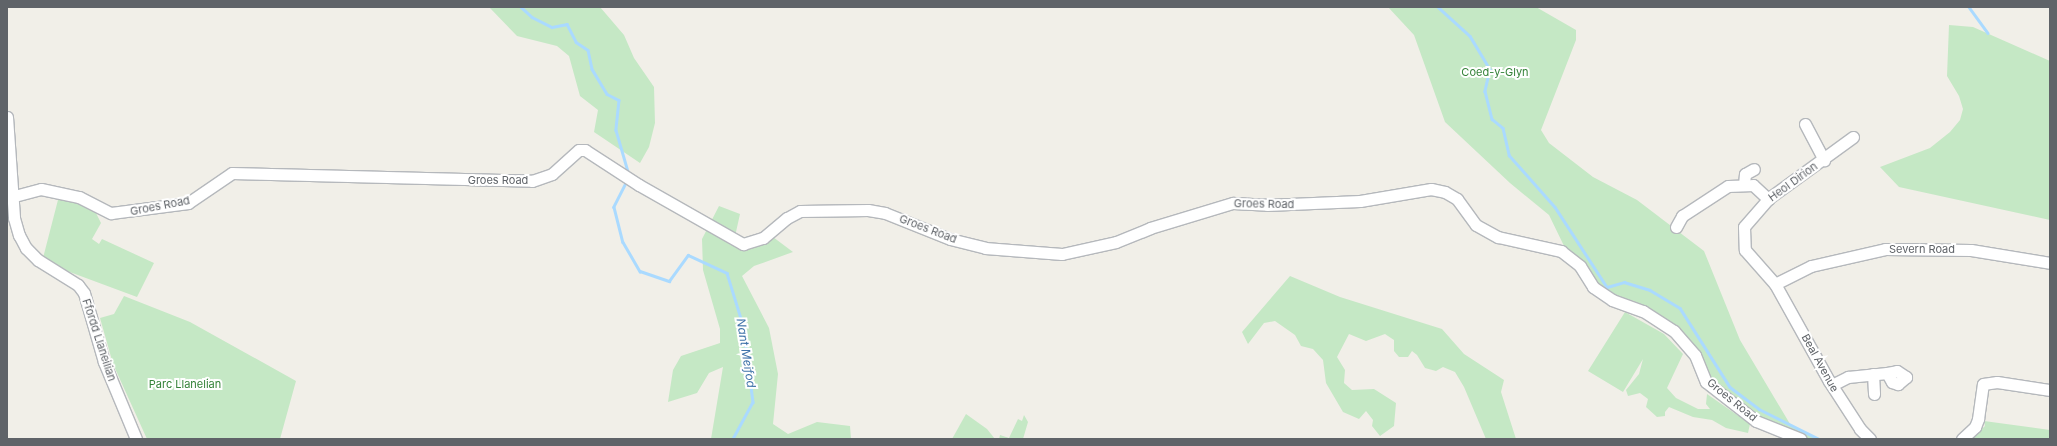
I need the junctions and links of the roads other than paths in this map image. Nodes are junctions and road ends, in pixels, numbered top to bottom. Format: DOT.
graph roads {
  1 [pos="7,117"];
  2 [pos="1805,124"];
  3 [pos="1853,137"];
  4 [pos="1824,160"];
  5 [pos="1754,168"];
  6 [pos="1744,185"];
  7 [pos="10,197"];
  8 [pos="1768,199"];
  9 [pos="1676,227"];
  10 [pos="2050,263"];
  11 [pos="1775,284"];
  12 [pos="1873,374"];
  13 [pos="1887,374"];
  14 [pos="1832,385"];
  15 [pos="2050,390"];
  16 [pos="1874,394"];
  17 [pos="136,439"];
  18 [pos="1802,439"];
  19 [pos="1870,439"];
  20 [pos="1962,439"];
  1 -- 7 [label="street, Ffordd Llaneilian"];
  2 -- 4 [label="street, Heol Dirion"];
  3 -- 4 [label="street, Heol Dirion"];
  4 -- 8 [label="street, Heol Dirion"];
  5 -- 6 [label="street"];
  6 -- 8 [label="street"];
  6 -- 9 [label="street"];
  7 -- 17 [label="street, Ffordd Llaneilian"];
  7 -- 18 [label="street, Groes Road"];
  8 -- 11 [label="street, Heol Dirion"];
  10 -- 11 [label="street, Severn Road"];
  11 -- 14 [label="street, Beal Avenue"];
  12 -- 13 [label="street"];
  12 -- 14 [label="street"];
  12 -- 16 [label="street"];
  14 -- 19 [label="street, Beal Avenue"];
  15 -- 20 [label="street"];
}
